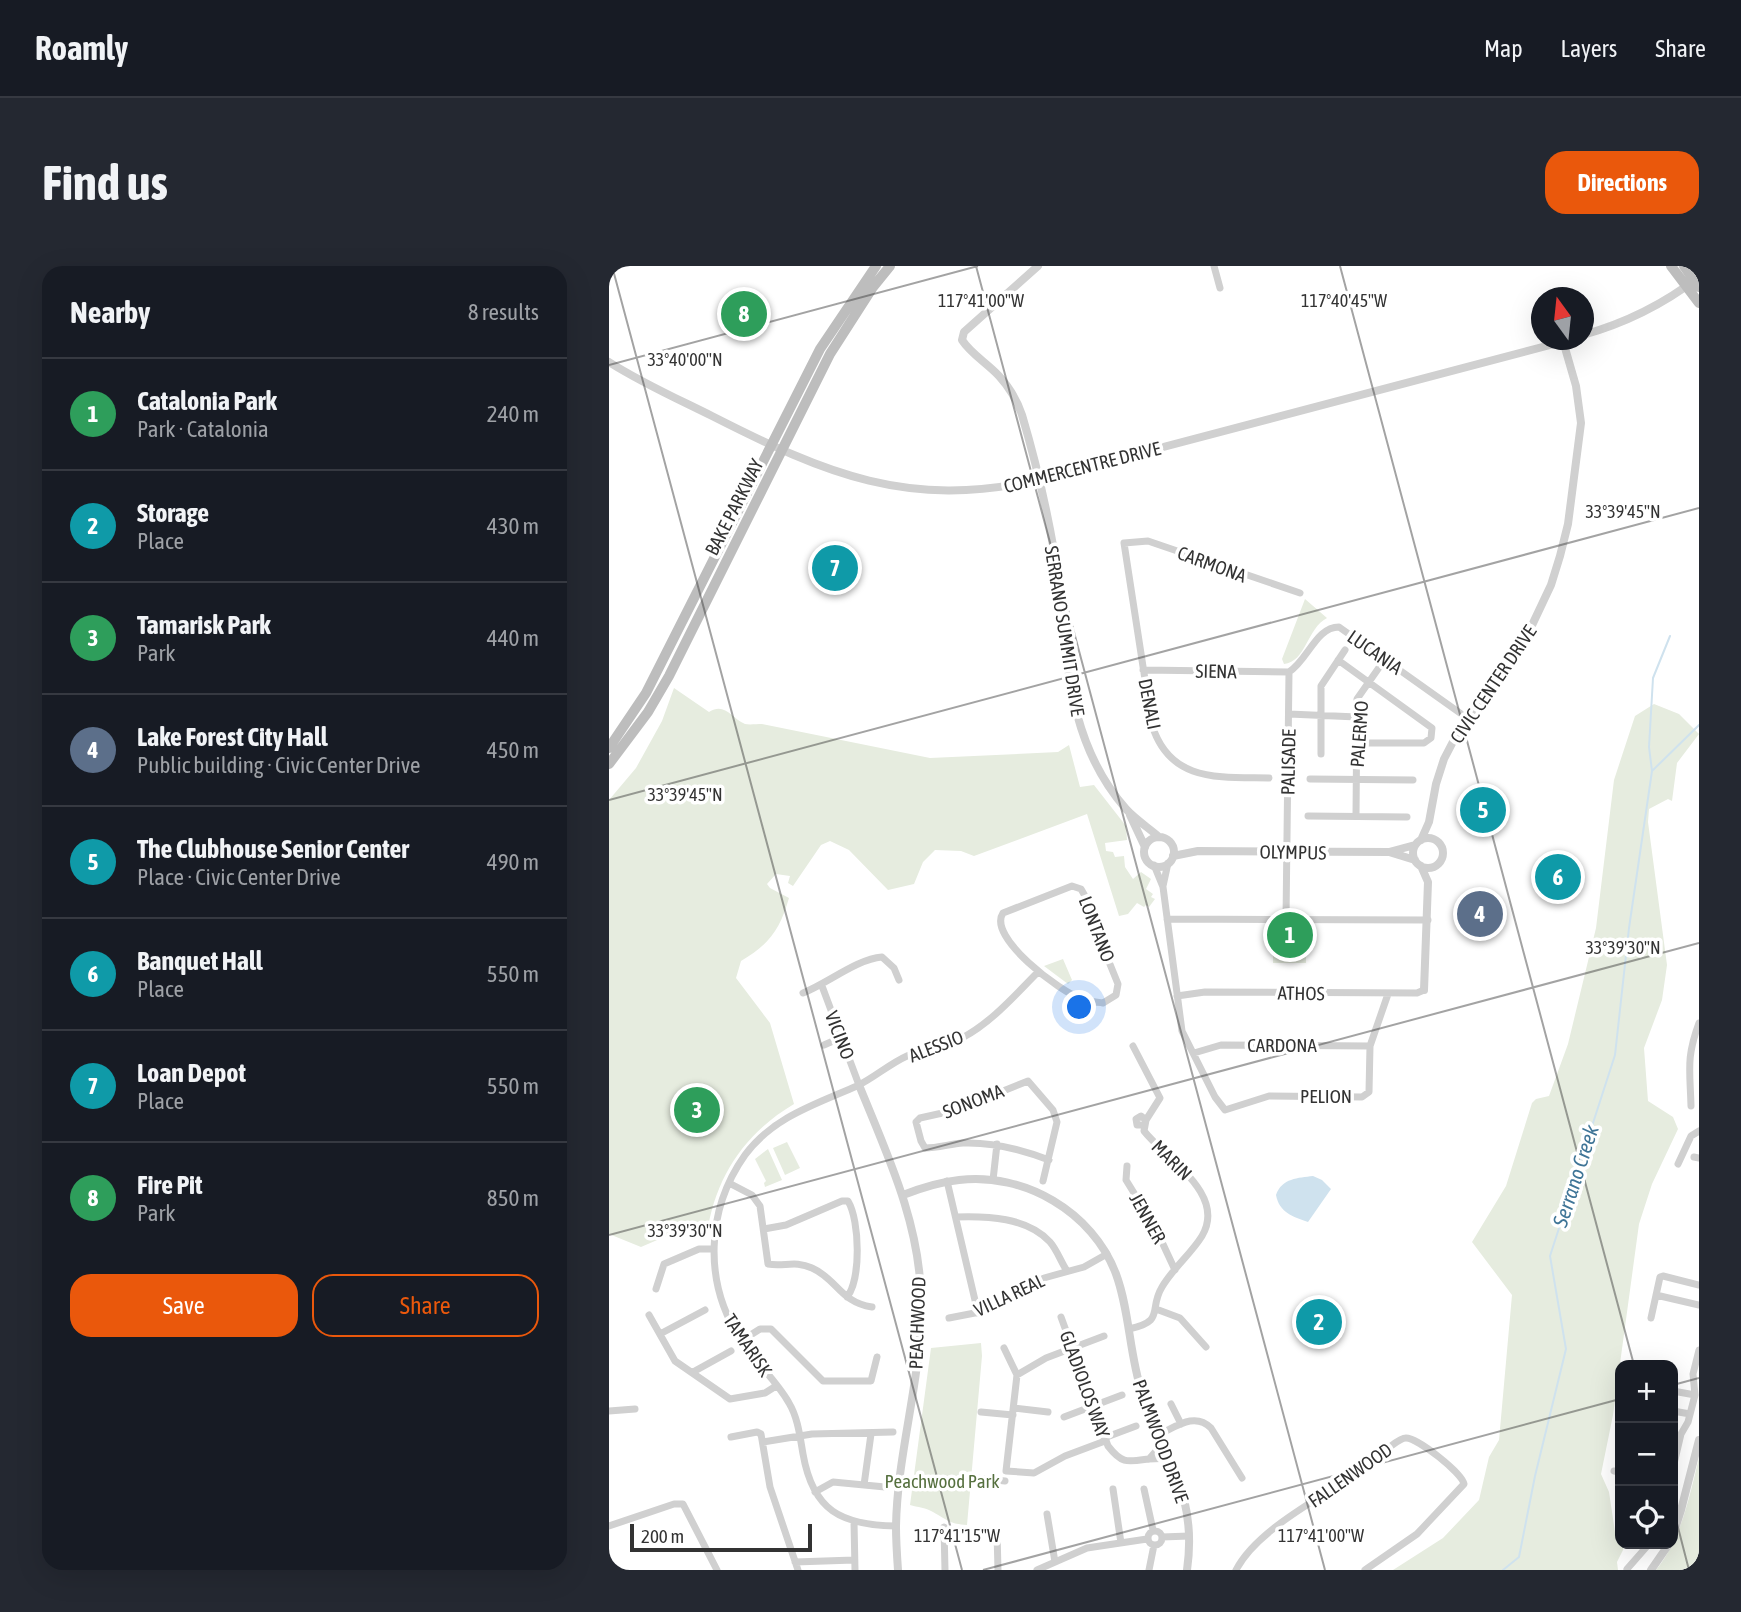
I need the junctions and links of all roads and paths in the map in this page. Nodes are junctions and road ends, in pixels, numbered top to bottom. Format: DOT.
graph roads {
  1 [pos="876,266"];
  2 [pos="890,266"];
  3 [pos="1038,266"];
  4 [pos="1214,266"];
  5 [pos="1671,266"];
  6 [pos="1684,266"];
  7 [pos="1695,283"];
  8 [pos="1220,288"];
  9 [pos="1699,303"];
  10 [pos="1594,332"];
  11 [pos="1531,349"];
  12 [pos="1568,350"];
  13 [pos="609,362"];
  14 [pos="771,446"];
  15 [pos="782,451"];
  16 [pos="1038,480"];
  17 [pos="1124,543"];
  18 [pos="1300,593"];
  19 [pos="1345,650"];
  20 [pos="1385,659"];
  21 [pos="1338,660"];
  22 [pos="1143,670"];
  23 [pos="1289,672"];
  24 [pos="1368,682"];
  25 [pos="1289,715"];
  26 [pos="1321,715"];
  27 [pos="1357,717"];
  28 [pos="1467,719"];
  29 [pos="1356,743"];
  30 [pos="609,748"];
  31 [pos="1321,754"];
  32 [pos="609,764"];
  33 [pos="1269,778"];
  34 [pos="1310,779"];
  35 [pos="1356,779"];
  36 [pos="1413,780"];
  37 [pos="1128,812"];
  38 [pos="1308,816"];
  39 [pos="1356,816"];
  40 [pos="1407,817"];
  41 [pos="1429,822"];
  42 [pos="1159,837"];
  43 [pos="1436,840"];
  44 [pos="1171,843"];
  45 [pos="1418,843"];
  46 [pos="1145,847"];
  47 [pos="1198,851"];
  48 [pos="1287,851"];
  49 [pos="1389,852"];
  50 [pos="1171,859"];
  51 [pos="1418,863"];
  52 [pos="1154,865"];
  53 [pos="1436,866"];
  54 [pos="1428,882"];
  55 [pos="1163,887"];
  56 [pos="1167,919"];
  57 [pos="1286,919"];
  58 [pos="1428,920"];
  59 [pos="1038,972"];
  60 [pos="899,980"];
  61 [pos="822,986"];
  62 [pos="1424,989"];
  63 [pos="803,993"];
  64 [pos="1388,994"];
  65 [pos="1177,996"];
  66 [pos="1699,1023"];
  67 [pos="840,1038"];
  68 [pos="824,1045"];
  69 [pos="1133,1046"];
  70 [pos="1370,1046"];
  71 [pos="1194,1053"];
  72 [pos="1690,1079"];
  73 [pos="1699,1079"];
  74 [pos="859,1085"];
  75 [pos="1691,1106"];
  76 [pos="1225,1110"];
  77 [pos="1699,1131"];
  78 [pos="997,1144"];
  79 [pos="1049,1160"];
  80 [pos="1678,1164"];
  81 [pos="1127,1166"];
  82 [pos="993,1180"];
  83 [pos="947,1181"];
  84 [pos="1043,1181"];
  85 [pos="729,1183"];
  86 [pos="903,1195"];
  87 [pos="955,1217"];
  88 [pos="764,1229"];
  89 [pos="714,1250"];
  90 [pos="1107,1254"];
  91 [pos="1175,1270"];
  92 [pos="1066,1271"];
  93 [pos="1699,1284"];
  94 [pos="656,1289"];
  95 [pos="1656,1295"];
  96 [pos="847,1297"];
  97 [pos="1699,1305"];
  98 [pos="872,1307"];
  99 [pos="1156,1309"];
  100 [pos="705,1310"];
  101 [pos="978,1313"];
  102 [pos="649,1315"];
  103 [pos="1061,1317"];
  104 [pos="949,1318"];
  105 [pos="1651,1318"];
  106 [pos="1129,1329"];
  107 [pos="660,1334"];
  108 [pos="1104,1336"];
  109 [pos="741,1341"];
  110 [pos="1206,1347"];
  111 [pos="1004,1348"];
  112 [pos="1072,1348"];
  113 [pos="1699,1350"];
  114 [pos="731,1351"];
  115 [pos="877,1357"];
  116 [pos="693,1372"];
  117 [pos="1017,1375"];
  118 [pos="776,1386"];
  119 [pos="1678,1392"];
  120 [pos="1122,1395"];
  121 [pos="1695,1395"];
  122 [pos="1171,1404"];
  123 [pos="1093,1406"];
  124 [pos="635,1409"];
  125 [pos="609,1411"];
  126 [pos="1013,1411"];
  127 [pos="981,1412"];
  128 [pos="1048,1412"];
  129 [pos="1678,1412"];
  130 [pos="1690,1413"];
  131 [pos="1064,1417"];
  132 [pos="1181,1424"];
  133 [pos="1136,1426"];
  134 [pos="893,1432"];
  135 [pos="871,1434"];
  136 [pos="1160,1434"];
  137 [pos="800,1435"];
  138 [pos="731,1437"];
  139 [pos="1104,1439"];
  140 [pos="1699,1440"];
  141 [pos="763,1442"];
  142 [pos="1166,1447"];
  143 [pos="1678,1447"];
  144 [pos="1170,1456"];
  145 [pos="1149,1459"];
  146 [pos="976,1478"];
  147 [pos="1242,1478"];
  148 [pos="1006,1481"];
  149 [pos="864,1485"];
  150 [pos="885,1487"];
  151 [pos="1113,1489"];
  152 [pos="1144,1489"];
  153 [pos="815,1492"];
  154 [pos="1047,1514"];
  155 [pos="1678,1519"];
  156 [pos="854,1522"];
  157 [pos="609,1526"];
  158 [pos="896,1526"];
  159 [pos="944,1527"];
  160 [pos="1153,1531"];
  161 [pos="997,1532"];
  162 [pos="1189,1536"];
  163 [pos="1162,1537"];
  164 [pos="1121,1542"];
  165 [pos="1151,1542"];
  166 [pos="1645,1549"];
  167 [pos="1665,1549"];
  168 [pos="854,1560"];
  169 [pos="1055,1562"];
  170 [pos="796,1566"];
  171 [pos="1627,1569"];
  172 [pos="717,1570"];
  173 [pos="855,1570"];
  174 [pos="898,1570"];
  175 [pos="944,1570"];
  176 [pos="998,1570"];
  177 [pos="1037,1570"];
  178 [pos="1149,1570"];
  179 [pos="1187,1570"];
  180 [pos="1235,1570"];
  181 [pos="1365,1570"];
  182 [pos="1651,1570"];
  1 -- 14 [label="main road, BAKE PARKWAY"];
  2 -- 15 [label="main road, BAKE PARKWAY"];
  3 -- 16 [label="street, SERRANO SUMMIT DRIVE"];
  4 -- 8 [label="street"];
  5 -- 7 [label="main road"];
  6 -- 7 [label="main road"];
  7 -- 9 [label="main road"];
  7 -- 10 [label="street"];
  11 -- 16 [label="street, COMMERCENTRE DRIVE"];
  12 -- 28 [label="street, CIVIC CENTER DRIVE"];
  13 -- 14 [label="street, COMMERCENTRE DRIVE"];
  14 -- 15 [label="street, COMMERCENTRE DRIVE"];
  14 -- 30 [label="main road, BAKE PARKWAY"];
  15 -- 16 [label="street, COMMERCENTRE DRIVE"];
  15 -- 32 [label="main road, BAKE PARKWAY"];
  16 -- 37 [label="street, SERRANO SUMMIT DRIVE"];
  17 -- 18 [label="street, CARMONA"];
  17 -- 22 [label="street, DENALI"];
  19 -- 21 [label="street"];
  20 -- 23 [label="street, LUCANIA"];
  20 -- 24 [label="street, PALERMO"];
  20 -- 28 [label="street, LUCANIA"];
  21 -- 24 [label="street"];
  21 -- 26 [label="street"];
  22 -- 23 [label="street, SIENA"];
  22 -- 33 [label="street, DENALI"];
  23 -- 25 [label="street, PALISADE"];
  24 -- 27 [label="street, PALERMO"];
  24 -- 29 [label="street"];
  25 -- 26 [label="street"];
  25 -- 48 [label="street, PALISADE"];
  26 -- 27 [label="street"];
  26 -- 31 [label="street"];
  27 -- 29 [label="street, PALERMO"];
  28 -- 41 [label="street, CIVIC CENTER DRIVE"];
  29 -- 35 [label="street, PALERMO"];
  34 -- 35 [label="street"];
  35 -- 36 [label="street"];
  35 -- 39 [label="street, PALERMO"];
  37 -- 42 [label="street, SERRANO SUMMIT DRIVE"];
  37 -- 46 [label="street, SERRANO SUMMIT DRIVE"];
  38 -- 39 [label="street"];
  39 -- 40 [label="street"];
  41 -- 43 [label="street, CIVIC CENTER DRIVE"];
  41 -- 45 [label="street, CIVIC CENTER DRIVE"];
  42 -- 44 [label="street, SERRANO SUMMIT DRIVE"];
  42 -- 46 [label="street"];
  43 -- 45 [label="street"];
  43 -- 53 [label="street, CIVIC CENTER DRIVE"];
  44 -- 47 [label="street, OLYMPUS"];
  44 -- 50 [label="street, SERRANO SUMMIT DRIVE"];
  45 -- 49 [label="street, OLYMPUS"];
  45 -- 51 [label="street, CIVIC CENTER DRIVE"];
  46 -- 52 [label="street, SERRANO SUMMIT DRIVE"];
  47 -- 48 [label="street, OLYMPUS"];
  47 -- 50 [label="street, OLYMPUS"];
  48 -- 49 [label="street, OLYMPUS"];
  48 -- 57 [label="street, PALISADE"];
  49 -- 51 [label="street, OLYMPUS"];
  50 -- 52 [label="street"];
  50 -- 55 [label="street, SERRANO SUMMIT DRIVE"];
  51 -- 53 [label="street"];
  51 -- 54 [label="street, CIVIC CENTER DRIVE"];
  52 -- 55 [label="street, SERRANO SUMMIT DRIVE"];
  53 -- 54 [label="street, CIVIC CENTER DRIVE"];
  54 -- 58 [label="street, CIVIC CENTER DRIVE"];
  55 -- 56 [label="street, SERRANO SUMMIT DRIVE"];
  56 -- 57 [label="street"];
  56 -- 65 [label="street, SERRANO SUMMIT DRIVE"];
  57 -- 58 [label="street"];
  58 -- 62 [label="street, CIVIC CENTER DRIVE"];
  59 -- 59 [label="street, LONTANO"];
  59 -- 74 [label="street, ALESSIO"];
  60 -- 61 [label="street"];
  61 -- 63 [label="street"];
  61 -- 67 [label="street, VICINO"];
  62 -- 64 [label="street, ATHOS"];
  64 -- 65 [label="street, ATHOS"];
  64 -- 70 [label="street, PELION"];
  65 -- 71 [label="street, SERRANO SUMMIT DRIVE"];
  66 -- 72 [label="street"];
  67 -- 68 [label="street"];
  67 -- 74 [label="street, VICINO"];
  69 -- 91 [label="street, MARIN"];
  70 -- 71 [label="street, CARDONA"];
  70 -- 76 [label="street, PELION"];
  71 -- 76 [label="street, SERRANO SUMMIT DRIVE"];
  72 -- 73 [label="street"];
  72 -- 75 [label="street"];
  74 -- 85 [label="street, TAMARISK"];
  74 -- 86 [label="street, PEACHWOOD"];
  77 -- 80 [label="street"];
  78 -- 79 [label="street"];
  78 -- 79 [label="street, SONOMA"];
  78 -- 82 [label="street"];
  79 -- 84 [label="street"];
  81 -- 91 [label="street, JENNER"];
  82 -- 83 [label="street, PALMWOOD DRIVE"];
  82 -- 90 [label="street, PALMWOOD DRIVE"];
  83 -- 86 [label="street, PALMWOOD DRIVE"];
  83 -- 87 [label="street"];
  85 -- 88 [label="street"];
  85 -- 89 [label="street, TAMARISK"];
  86 -- 158 [label="street, PEACHWOOD"];
  87 -- 92 [label="street"];
  87 -- 101 [label="street"];
  88 -- 96 [label="street"];
  88 -- 96 [label="street"];
  89 -- 94 [label="street"];
  89 -- 109 [label="street, TAMARISK"];
  90 -- 92 [label="street, VILLA REAL"];
  90 -- 106 [label="street, PALMWOOD DRIVE"];
  91 -- 99 [label="street"];
  92 -- 101 [label="street, VILLA REAL"];
  93 -- 95 [label="street"];
  95 -- 97 [label="street"];
  95 -- 105 [label="street"];
  96 -- 98 [label="street"];
  99 -- 106 [label="street"];
  99 -- 110 [label="street"];
  100 -- 107 [label="street"];
  101 -- 104 [label="street, VILLA REAL"];
  102 -- 107 [label="street"];
  103 -- 112 [label="street, GLADIOLOS WAY"];
  106 -- 136 [label="street, PALMWOOD DRIVE"];
  107 -- 116 [label="street"];
  108 -- 112 [label="street"];
  109 -- 115 [label="street"];
  109 -- 118 [label="street, TAMARISK"];
  111 -- 117 [label="street"];
  112 -- 117 [label="street"];
  112 -- 123 [label="street, GLADIOLOS WAY"];
  113 -- 121 [label="street"];
  114 -- 116 [label="street"];
  116 -- 118 [label="street"];
  117 -- 126 [label="street"];
  118 -- 137 [label="street, TAMARISK"];
  119 -- 121 [label="street"];
  120 -- 123 [label="street"];
  121 -- 130 [label="street"];
  122 -- 132 [label="street"];
  123 -- 131 [label="street"];
  123 -- 139 [label="street, GLADIOLOS WAY"];
  124 -- 125 [label="street"];
  126 -- 127 [label="street"];
  126 -- 128 [label="street"];
  126 -- 139 [label="street"];
  129 -- 130 [label="street"];
  130 -- 143 [label="street"];
  132 -- 136 [label="street"];
  132 -- 147 [label="street"];
  133 -- 139 [label="street"];
  134 -- 135 [label="street"];
  135 -- 137 [label="street"];
  135 -- 149 [label="street"];
  136 -- 142 [label="street, PALMWOOD DRIVE"];
  137 -- 141 [label="street"];
  137 -- 153 [label="street, TAMARISK"];
  138 -- 141 [label="street"];
  139 -- 145 [label="street, GLADIOLOS WAY"];
  140 -- 155 [label="street"];
  141 -- 170 [label="street"];
  142 -- 144 [label="street, PALMWOOD DRIVE"];
  142 -- 145 [label="street"];
  144 -- 145 [label="street, GLADIOLOS WAY"];
  144 -- 162 [label="street, PALMWOOD DRIVE"];
  146 -- 148 [label="street"];
  149 -- 150 [label="street"];
  149 -- 153 [label="street"];
  151 -- 164 [label="street"];
  152 -- 160 [label="street"];
  153 -- 156 [label="street, TAMARISK"];
  154 -- 169 [label="street"];
  156 -- 158 [label="street, TAMARISK"];
  156 -- 168 [label="street"];
  157 -- 172 [label="street"];
  158 -- 174 [label="street, PEACHWOOD"];
  159 -- 175 [label="street"];
  160 -- 163 [label="street"];
  160 -- 165 [label="street"];
  161 -- 176 [label="street"];
  162 -- 163 [label="street"];
  162 -- 179 [label="street, PALMWOOD DRIVE"];
  163 -- 165 [label="street"];
  164 -- 165 [label="street"];
  164 -- 169 [label="street"];
  165 -- 178 [label="street"];
  166 -- 171 [label="street"];
  167 -- 182 [label="street"];
  168 -- 170 [label="street"];
  168 -- 173 [label="street"];
  169 -- 177 [label="street"];
  180 -- 181 [label="street, FALLENWOOD"];
}
